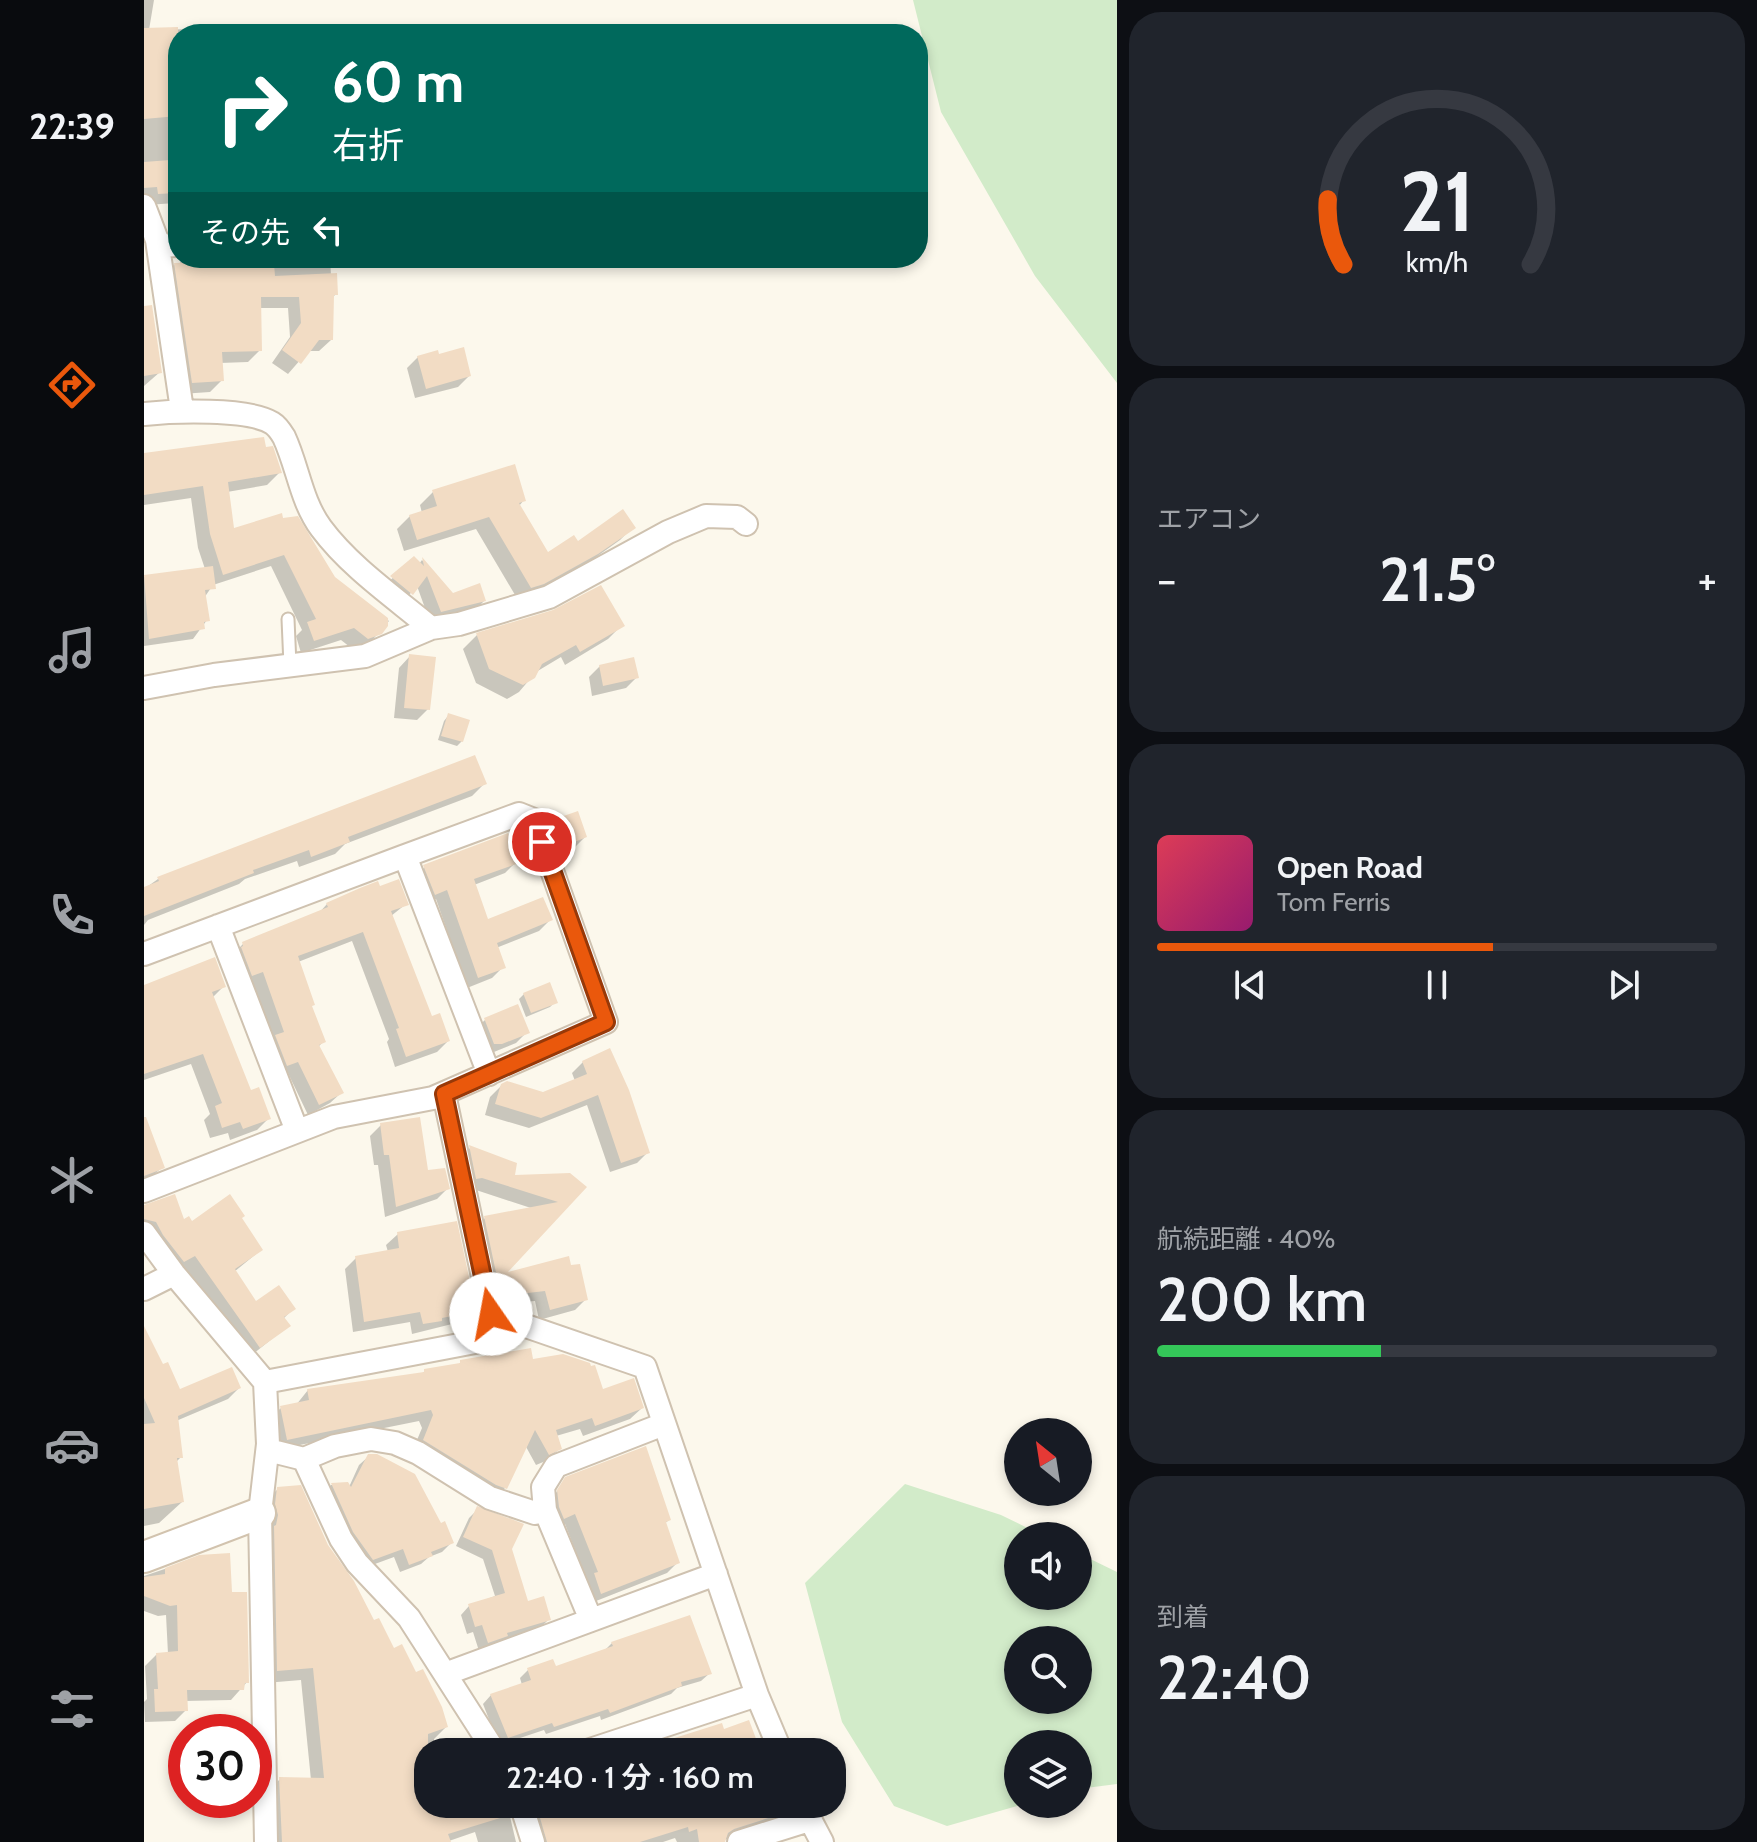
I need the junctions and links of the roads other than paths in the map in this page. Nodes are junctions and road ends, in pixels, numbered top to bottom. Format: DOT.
graph roads {
  1 [pos="144,206"];
  2 [pos="168,245"];
  3 [pos="170,268"];
  4 [pos="182,410"];
  5 [pos="144,414"];
  6 [pos="746,524"];
  7 [pos="288,619"];
  8 [pos="431,628"];
  9 [pos="290,665"];
  10 [pos="145,681"];
  11 [pos="405,856"];
  12 [pos="218,926"];
  13 [pos="144,954"];
  14 [pos="489,1074"];
  15 [pos="444,1094"];
  16 [pos="297,1131"];
  17 [pos="144,1191"];
  18 [pos="144,1233"];
  19 [pos="174,1274"];
  20 [pos="144,1289"];
  21 [pos="491,1314"];
  22 [pos="265,1382"];
  23 [pos="664,1424"];
  24 [pos="268,1450"];
  25 [pos="304,1459"];
  26 [pos="545,1510"];
  27 [pos="260,1513"];
  28 [pos="144,1557"];
  29 [pos="716,1574"];
  30 [pos="591,1620"];
  31 [pos="445,1674"];
  32 [pos="757,1695"];
  33 [pos="486,1738"];
  34 [pos="626,1738"];
  35 [pos="775,1738"];
  36 [pos="525,1818"];
  37 [pos="793,1818"];
  38 [pos="809,1818"];
  39 [pos="266,1842"];
  40 [pos="533,1842"];
  41 [pos="739,1842"];
  42 [pos="822,1842"];
  1 -- 2 [label="street"];
  3 -- 4 [label="street"];
  4 -- 5 [label="street"];
  4 -- 8 [label="street"];
  6 -- 8 [label="street"];
  7 -- 9 [label="lane"];
  8 -- 9 [label="street"];
  9 -- 10 [label="street"];
  11 -- 12 [label="street"];
  11 -- 14 [label="street"];
  11 -- 14 [label="street"];
  12 -- 13 [label="street"];
  12 -- 16 [label="street"];
  14 -- 15 [label="street"];
  15 -- 16 [label="street"];
  15 -- 21 [label="street"];
  16 -- 17 [label="street"];
  18 -- 19 [label="street"];
  19 -- 20 [label="street"];
  19 -- 22 [label="street"];
  21 -- 22 [label="street"];
  21 -- 23 [label="street"];
  22 -- 24 [label="street"];
  23 -- 26 [label="street"];
  23 -- 29 [label="street"];
  24 -- 25 [label="street"];
  24 -- 27 [label="street"];
  25 -- 26 [label="street"];
  25 -- 31 [label="street"];
  26 -- 30 [label="street"];
  27 -- 28 [label="street"];
  27 -- 39 [label="street"];
  29 -- 30 [label="street"];
  29 -- 32 [label="street"];
  30 -- 31 [label="street"];
  31 -- 33 [label="street"];
  32 -- 34 [label="street"];
  32 -- 35 [label="street"];
  36 -- 40 [label="street"];
  37 -- 41 [label="street"];
  38 -- 42 [label="street"];
}
